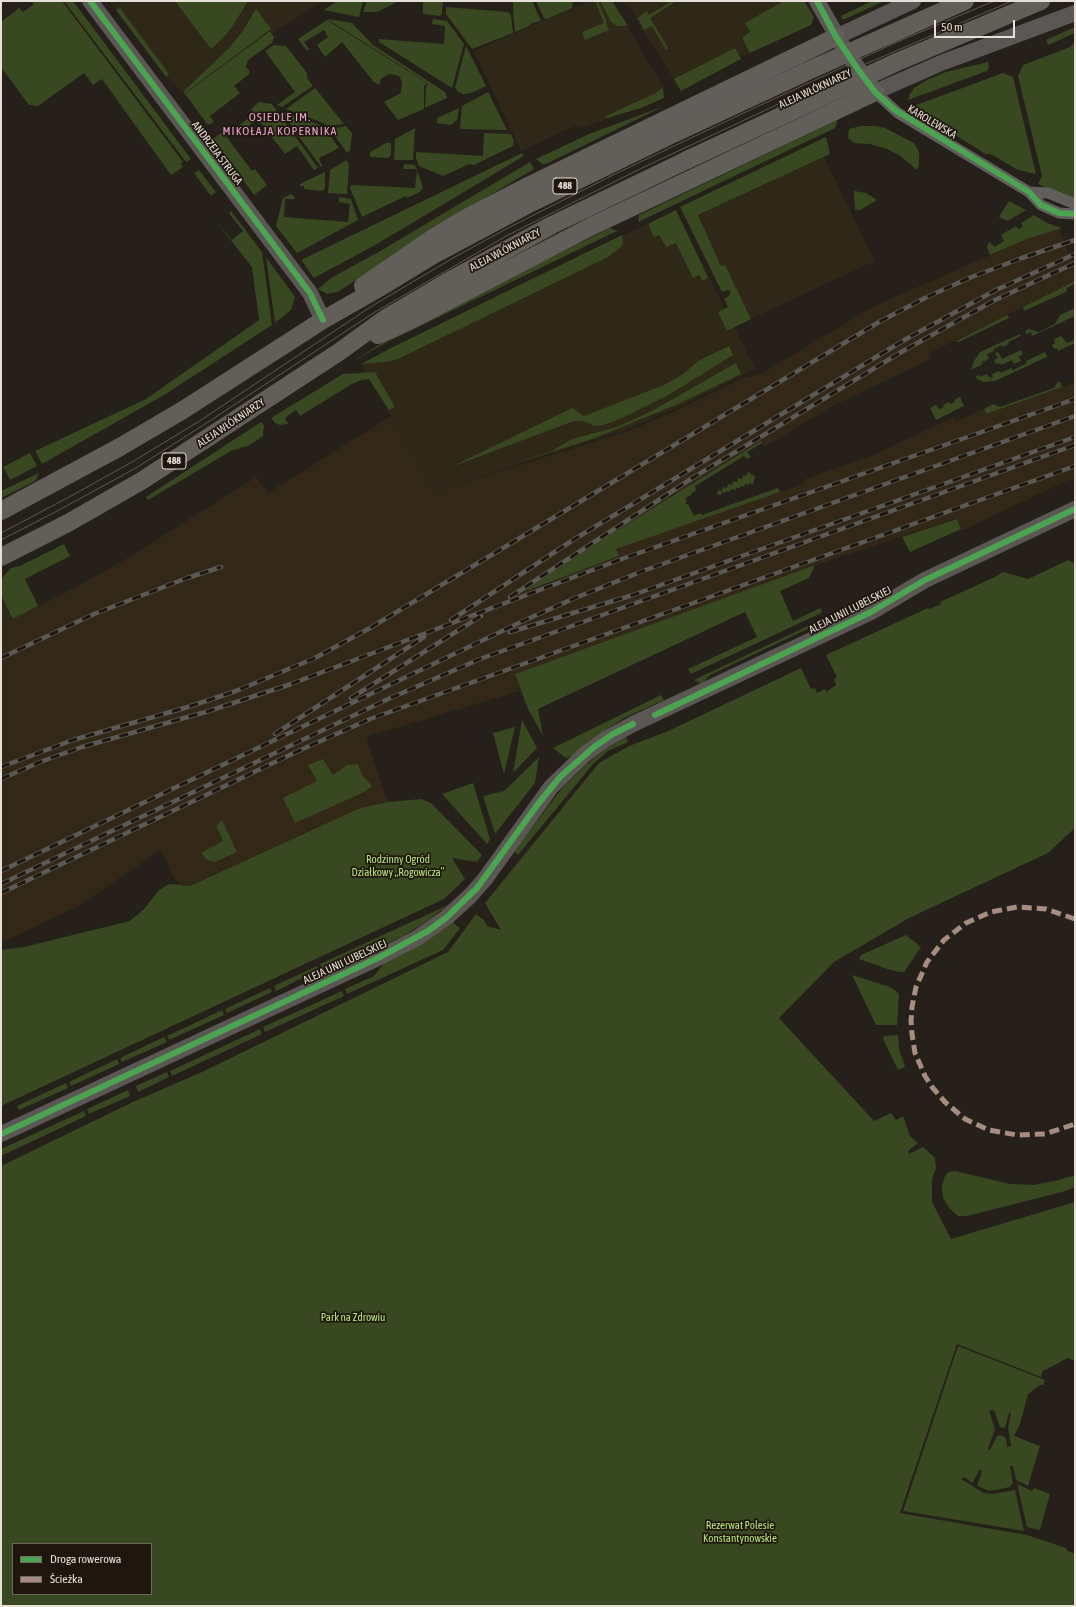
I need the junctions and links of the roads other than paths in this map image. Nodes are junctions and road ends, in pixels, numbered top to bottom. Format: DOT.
graph roads {
  1 [pos="90,1"];
  2 [pos="817,1"];
  3 [pos="912,1"];
  4 [pos="966,1"];
  5 [pos="1041,1"];
  6 [pos="1075,13"];
  7 [pos="836,37"];
  8 [pos="875,92"];
  9 [pos="1029,192"];
  10 [pos="1075,204"];
  11 [pos="1075,214"];
  12 [pos="323,320"];
  13 [pos="339,352"];
  14 [pos="1,510"];
  15 [pos="1075,510"];
  16 [pos="1,557"];
  17 [pos="1,1134"];
  1 -- 12 [label="street, ANDRZEJA STRUGA"];
  2 -- 7 [label="street, KAROLEWSKA"];
  3 -- 7 [label="street"];
  4 -- 12 [label="main road, ALEJA WŁÓKNIARZY / 488, bridge"];
  5 -- 13 [label="main road, ALEJA WŁÓKNIARZY / 488, bridge"];
  6 -- 8 [label="street"];
  7 -- 8 [label="street, KAROLEWSKA"];
  7 -- 12 [label="main road"];
  8 -- 9 [label="street, KAROLEWSKA"];
  8 -- 13 [label="main road"];
  9 -- 10 [label="street, KAROLEWSKA"];
  9 -- 11 [label="street, KAROLEWSKA"];
  12 -- 14 [label="main road, ALEJA WŁÓKNIARZY / 488"];
  13 -- 16 [label="main road, ALEJA WŁÓKNIARZY / 488"];
  15 -- 17 [label="street, ALEJA UNII LUBELSKIEJ"];
}
